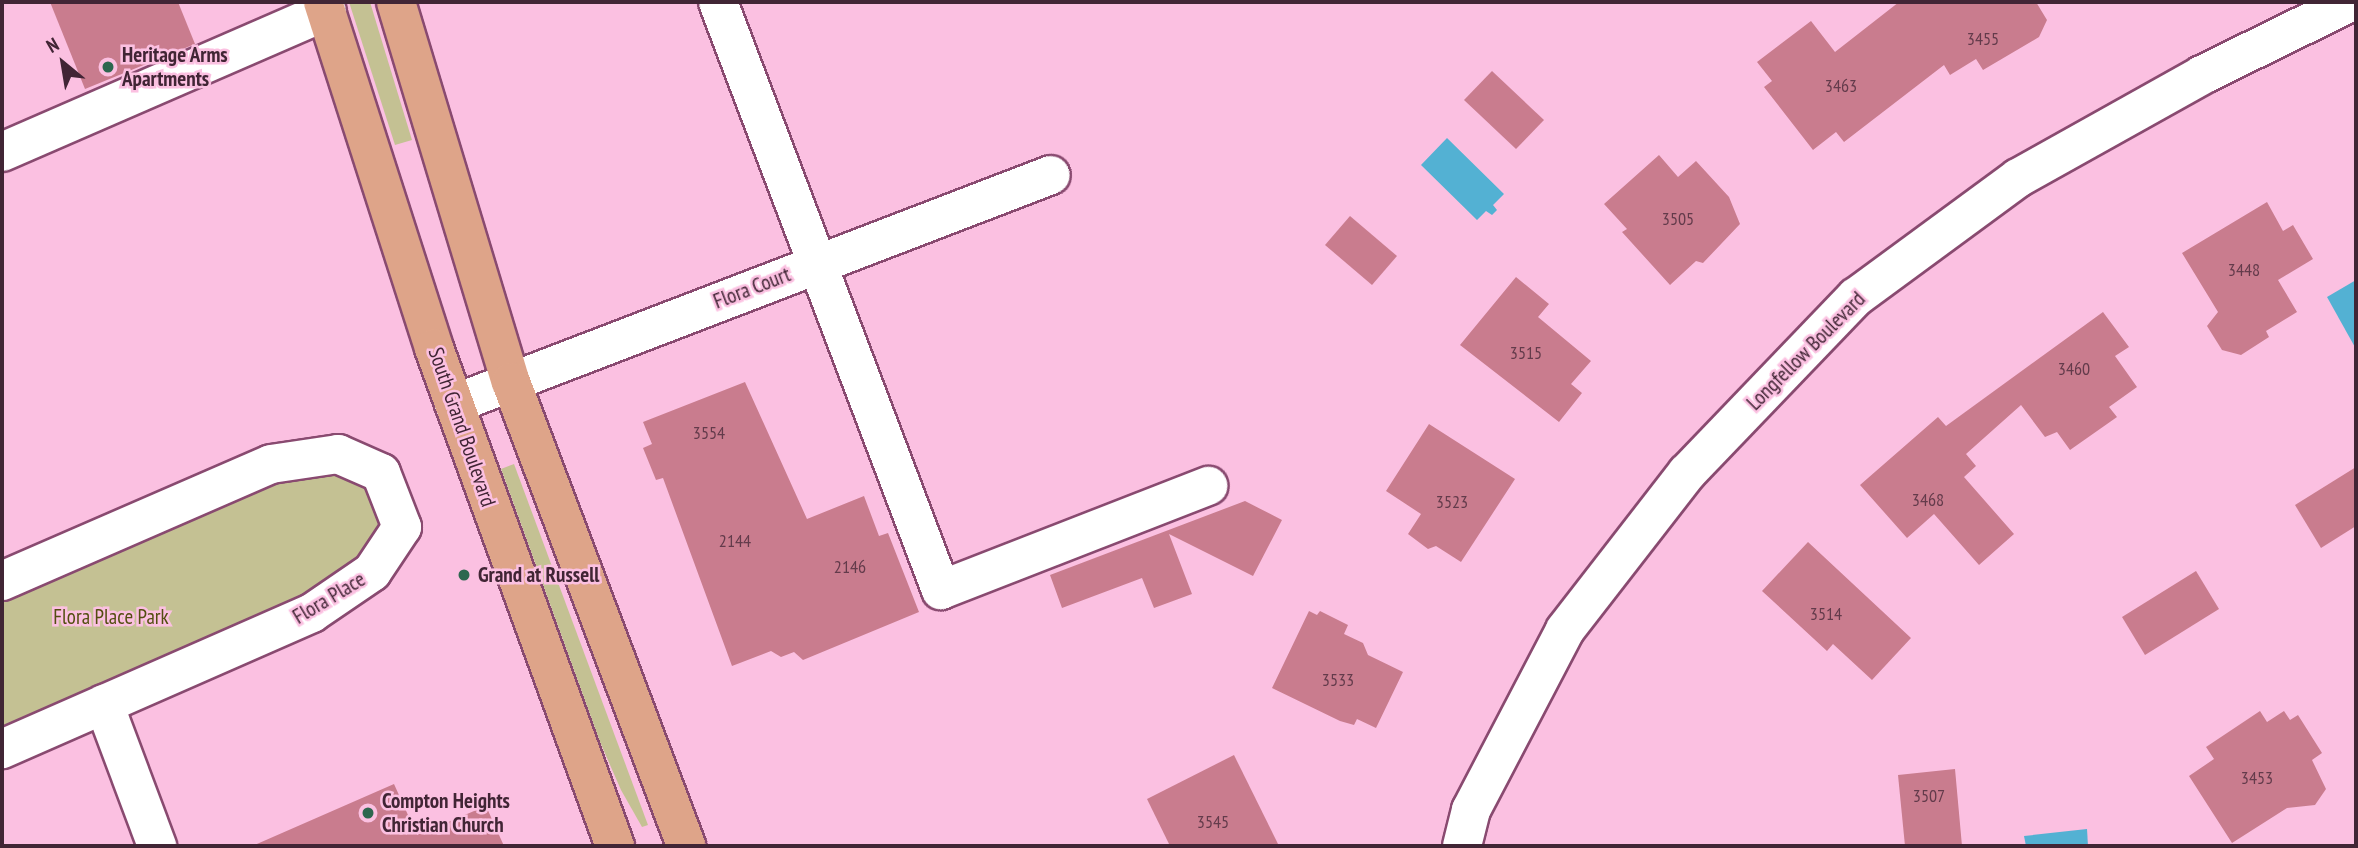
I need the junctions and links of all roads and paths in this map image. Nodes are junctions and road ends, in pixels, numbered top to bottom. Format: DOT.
graph roads {
  1 [pos="396,2"];
  2 [pos="718,2"];
  3 [pos="2351,2"];
  4 [pos="325,7"];
  5 [pos="2,152"];
  6 [pos="1051,175"];
  7 [pos="816,263"];
  8 [pos="511,382"];
  9 [pos="454,404"];
  10 [pos="1208,486"];
  11 [pos="2,581"];
  12 [pos="104,704"];
  13 [pos="2,748"];
  14 [pos="157,846"];
  15 [pos="615,846"];
  16 [pos="686,846"];
  17 [pos="1462,846"];
  1 -- 8 [label="main road"];
  2 -- 7 [label="street"];
  3 -- 17 [label="street, Longfellow Boulevard"];
  4 -- 5 [label="street"];
  4 -- 9 [label="main road, South Grand Boulevard"];
  6 -- 7 [label="street, Flora Court"];
  7 -- 8 [label="street, Flora Court"];
  7 -- 10 [label="street"];
  8 -- 9 [label="street, Flora Court"];
  8 -- 16 [label="main road"];
  9 -- 15 [label="main road, South Grand Boulevard"];
  11 -- 12 [label="street, Flora Place"];
  12 -- 13 [label="street, Flora Place"];
  12 -- 14 [label="street"];
}
